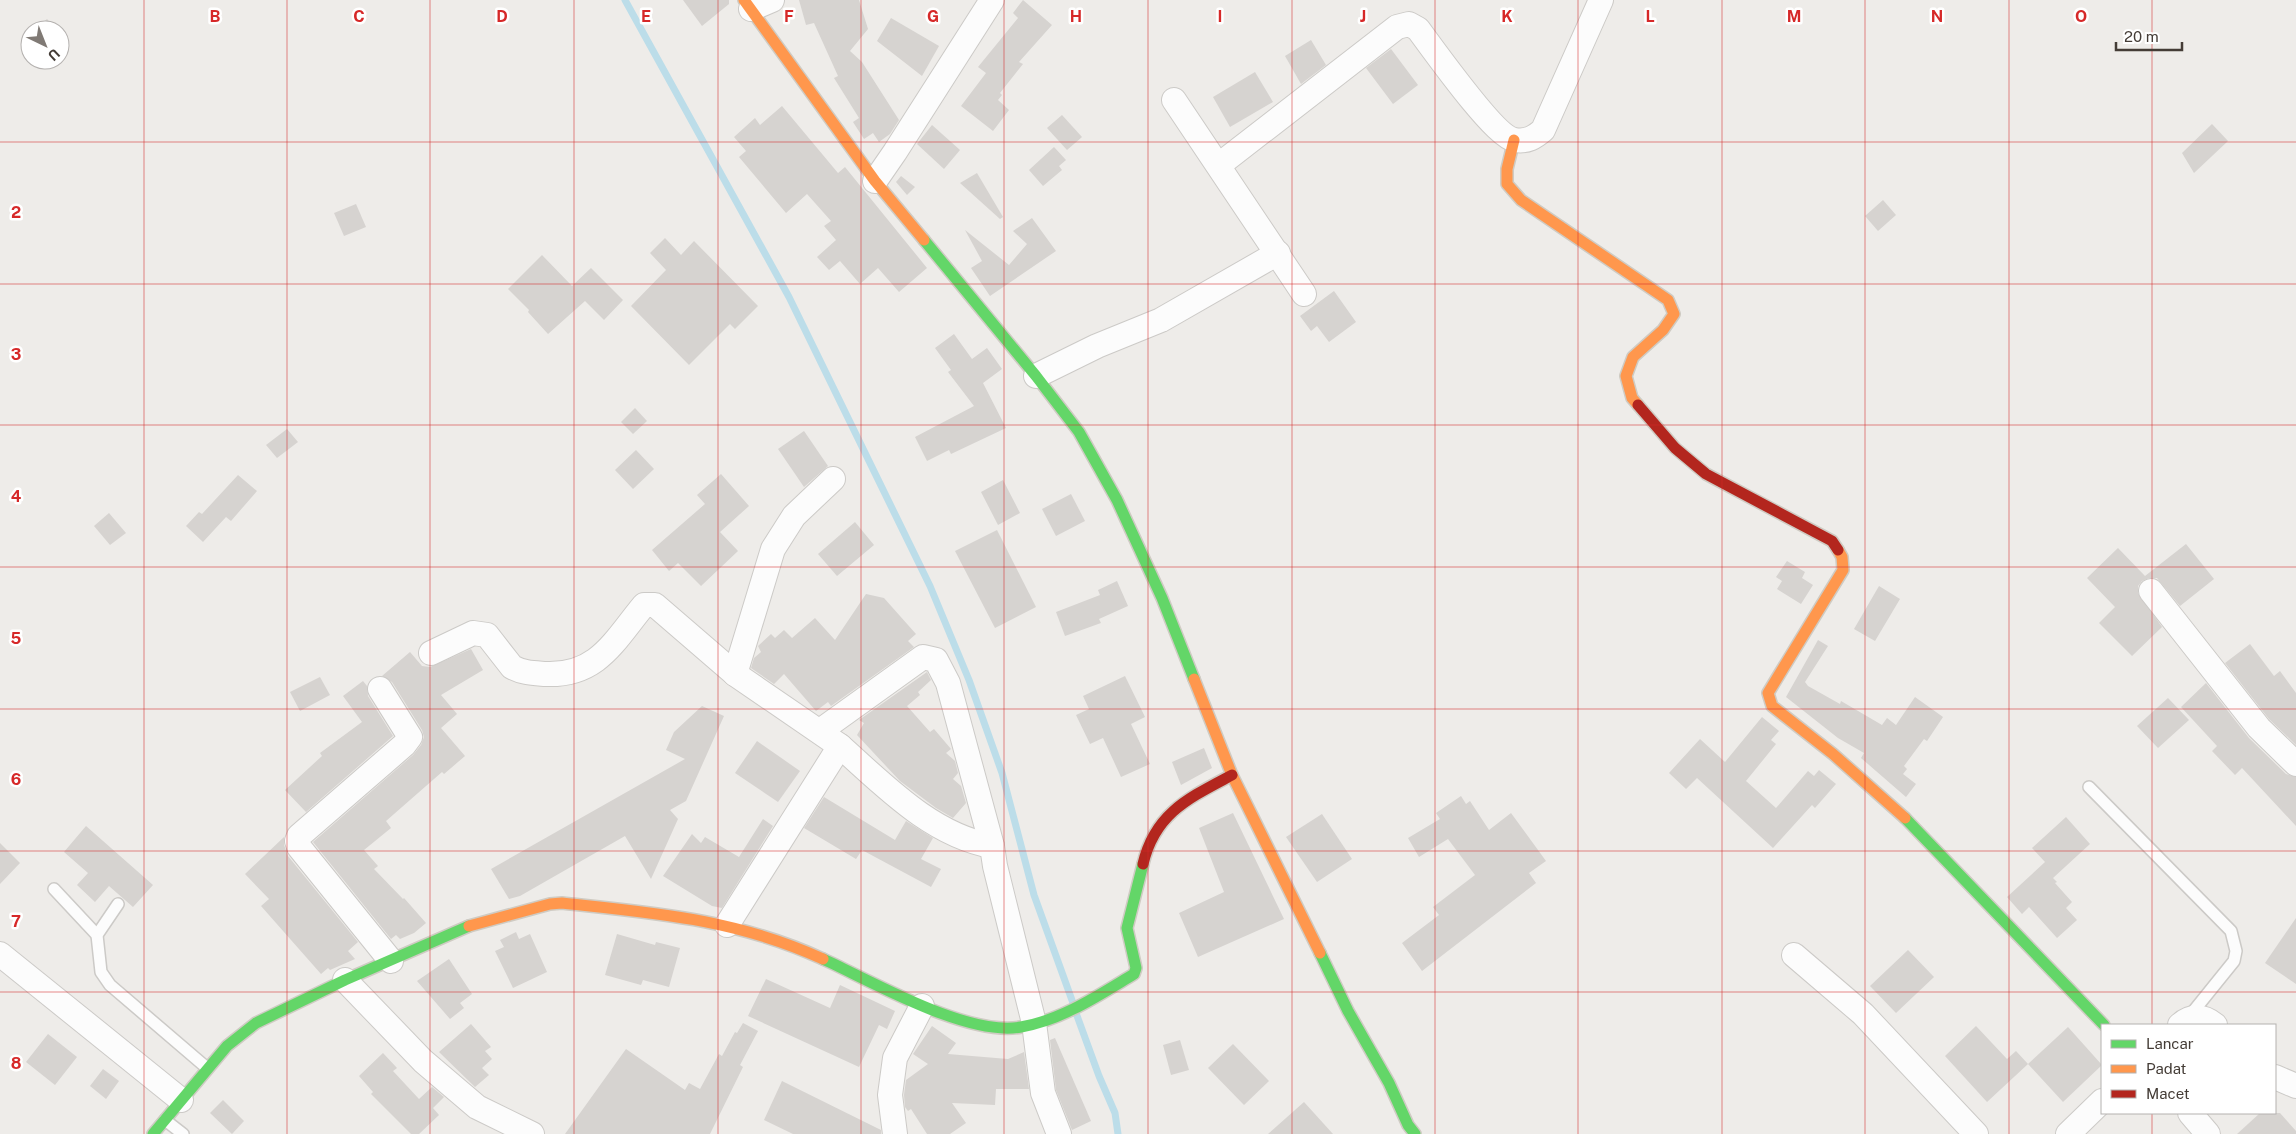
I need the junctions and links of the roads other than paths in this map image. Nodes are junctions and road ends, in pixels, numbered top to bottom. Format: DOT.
graph roads {
  1 [pos="772,0"];
  2 [pos="992,0"];
  3 [pos="1601,0"];
  4 [pos="747,5"];
  5 [pos="1174,100"];
  6 [pos="1514,140"];
  7 [pos="1219,165"];
  8 [pos="875,181"];
  9 [pos="1278,254"];
  10 [pos="1304,294"];
  11 [pos="1036,376"];
  12 [pos="833,479"];
  13 [pos="2151,592"];
  14 [pos="431,653"];
  15 [pos="735,674"];
  16 [pos="380,689"];
  17 [pos="820,731"];
  18 [pos="835,752"];
  19 [pos="2296,764"];
  20 [pos="1232,775"];
  21 [pos="2089,787"];
  22 [pos="993,856"];
  23 [pos="54,889"];
  24 [pos="118,904"];
  25 [pos="727,924"];
  26 [pos="97,935"];
  27 [pos="0,954"];
  28 [pos="1794,955"];
  29 [pos="391,960"];
  30 [pos="345,980"];
  31 [pos="922,1006"];
  32 [pos="2184,1022"];
  33 [pos="1034,1023"];
  34 [pos="2103,1024"];
  35 [pos="2213,1024"];
  36 [pos="207,1068"];
  37 [pos="2276,1077"];
  38 [pos="2296,1086"];
  39 [pos="181,1100"];
  40 [pos="2101,1102"];
  41 [pos="2191,1114"];
  42 [pos="164,1118"];
  43 [pos="1408,1131"];
  44 [pos="153,1134"];
  45 [pos="183,1134"];
  46 [pos="532,1134"];
  47 [pos="895,1134"];
  48 [pos="1059,1134"];
  49 [pos="1976,1134"];
  50 [pos="2068,1134"];
  51 [pos="2208,1134"];
  1 -- 4 [label="street"];
  2 -- 8 [label="street"];
  3 -- 6 [label="street"];
  4 -- 8 [label="street"];
  5 -- 7 [label="street"];
  6 -- 7 [label="street"];
  6 -- 34 [label="street"];
  7 -- 9 [label="street"];
  8 -- 11 [label="street"];
  9 -- 10 [label="street"];
  9 -- 11 [label="street"];
  11 -- 20 [label="street"];
  12 -- 15 [label="street"];
  13 -- 19 [label="street"];
  14 -- 15 [label="street"];
  15 -- 17 [label="street"];
  16 -- 29 [label="street"];
  17 -- 18 [label="street"];
  17 -- 22 [label="street"];
  18 -- 22 [label="street"];
  18 -- 25 [label="street"];
  20 -- 33 [label="street"];
  20 -- 43 [label="street"];
  21 -- 32 [label="lane"];
  22 -- 33 [label="street"];
  23 -- 26 [label="lane"];
  24 -- 26 [label="lane"];
  25 -- 29 [label="street"];
  25 -- 31 [label="street"];
  26 -- 36 [label="lane"];
  27 -- 39 [label="street"];
  28 -- 49 [label="street"];
  29 -- 30 [label="street"];
  30 -- 36 [label="street"];
  30 -- 46 [label="street"];
  31 -- 33 [label="street"];
  31 -- 47 [label="street"];
  32 -- 35 [label="street"];
  33 -- 48 [label="street"];
  36 -- 39 [label="street"];
  37 -- 38 [label="street"];
  39 -- 42 [label="street"];
  40 -- 50 [label="street"];
  41 -- 51 [label="street"];
  42 -- 44 [label="street"];
  42 -- 45 [label="lane"];
}
